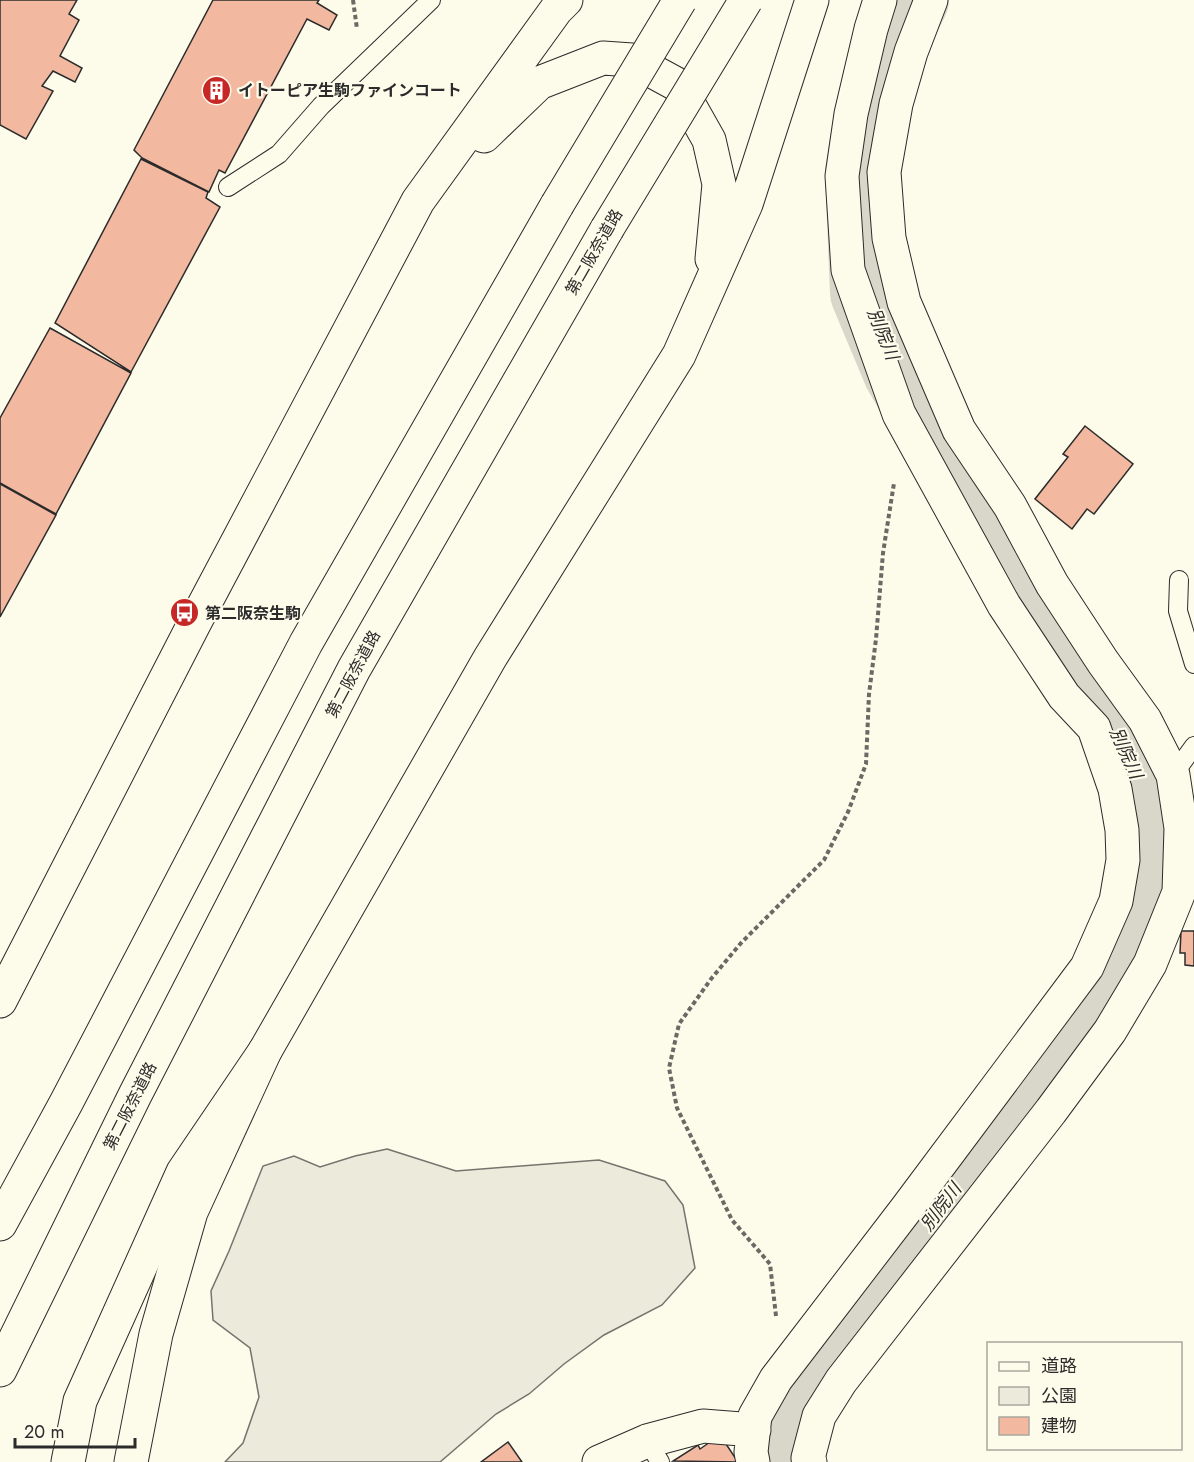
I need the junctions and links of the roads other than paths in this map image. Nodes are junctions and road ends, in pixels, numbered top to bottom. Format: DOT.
graph roads {
  1 [pos="431,0"];
  2 [pos="566,0"];
  3 [pos="681,0"];
  4 [pos="746,0"];
  5 [pos="812,0"];
  6 [pos="880,0"];
  7 [pos="931,0"];
  8 [pos="228,187"];
  9 [pos="418,201"];
  10 [pos="710,285"];
  11 [pos="1179,580"];
  12 [pos="1194,664"];
  13 [pos="1194,746"];
  14 [pos="1173,775"];
  15 [pos="0,1001"];
  16 [pos="265,1051"];
  17 [pos="0,1224"];
  18 [pos="0,1370"];
  19 [pos="754,1430"];
  20 [pos="653,1451"];
  21 [pos="68,1462"];
  22 [pos="131,1462"];
  23 [pos="599,1462"];
  24 [pos="753,1462"];
  25 [pos="810,1462"];
  1 -- 8 [label="lane"];
  2 -- 9 [label="main road"];
  3 -- 17 [label="main road, bridge"];
  4 -- 18 [label="main road, 第二阪奈道路, bridge"];
  5 -- 10 [label="main road"];
  6 -- 19 [label="main road"];
  7 -- 14 [label="main road"];
  9 -- 10 [label="main road"];
  9 -- 15 [label="main road"];
  10 -- 16 [label="main road"];
  11 -- 12 [label="lane"];
  13 -- 14 [label="lane"];
  14 -- 25 [label="main road"];
  16 -- 21 [label="main road"];
  16 -- 22 [label="main road"];
  19 -- 20 [label="main road"];
  19 -- 24 [label="main road"];
  20 -- 23 [label="main road"];
}
